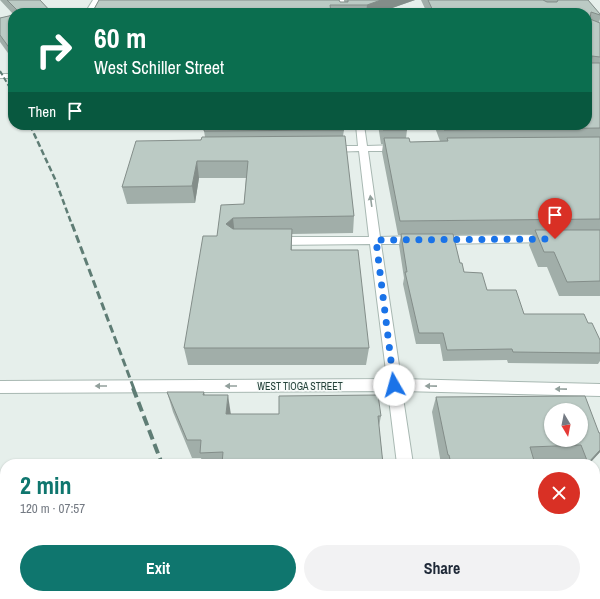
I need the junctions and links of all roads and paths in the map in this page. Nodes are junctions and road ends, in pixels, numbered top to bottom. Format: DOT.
graph roads {
  1 [pos="361,130"];
  2 [pos="411,148"];
  3 [pos="324,149"];
  4 [pos="363,149"];
  5 [pos="554,239"];
  6 [pos="376,240"];
  7 [pos="266,241"];
  8 [pos="394,385"];
  9 [pos="0,387"];
  10 [pos="600,390"];
  11 [pos="404,459"];
  1 -- 4 [label="street"];
  2 -- 4 [label="street"];
  3 -- 4 [label="street"];
  6 -- 4 [label="street, one-way"];
  5 -- 6 [label="street"];
  6 -- 7 [label="street"];
  6 -- 8 [label="street"];
  8 -- 9 [label="street, WEST TIOGA STREET, one-way"];
  10 -- 8 [label="street, WEST TIOGA STREET, one-way"];
  8 -- 11 [label="street"];
}
